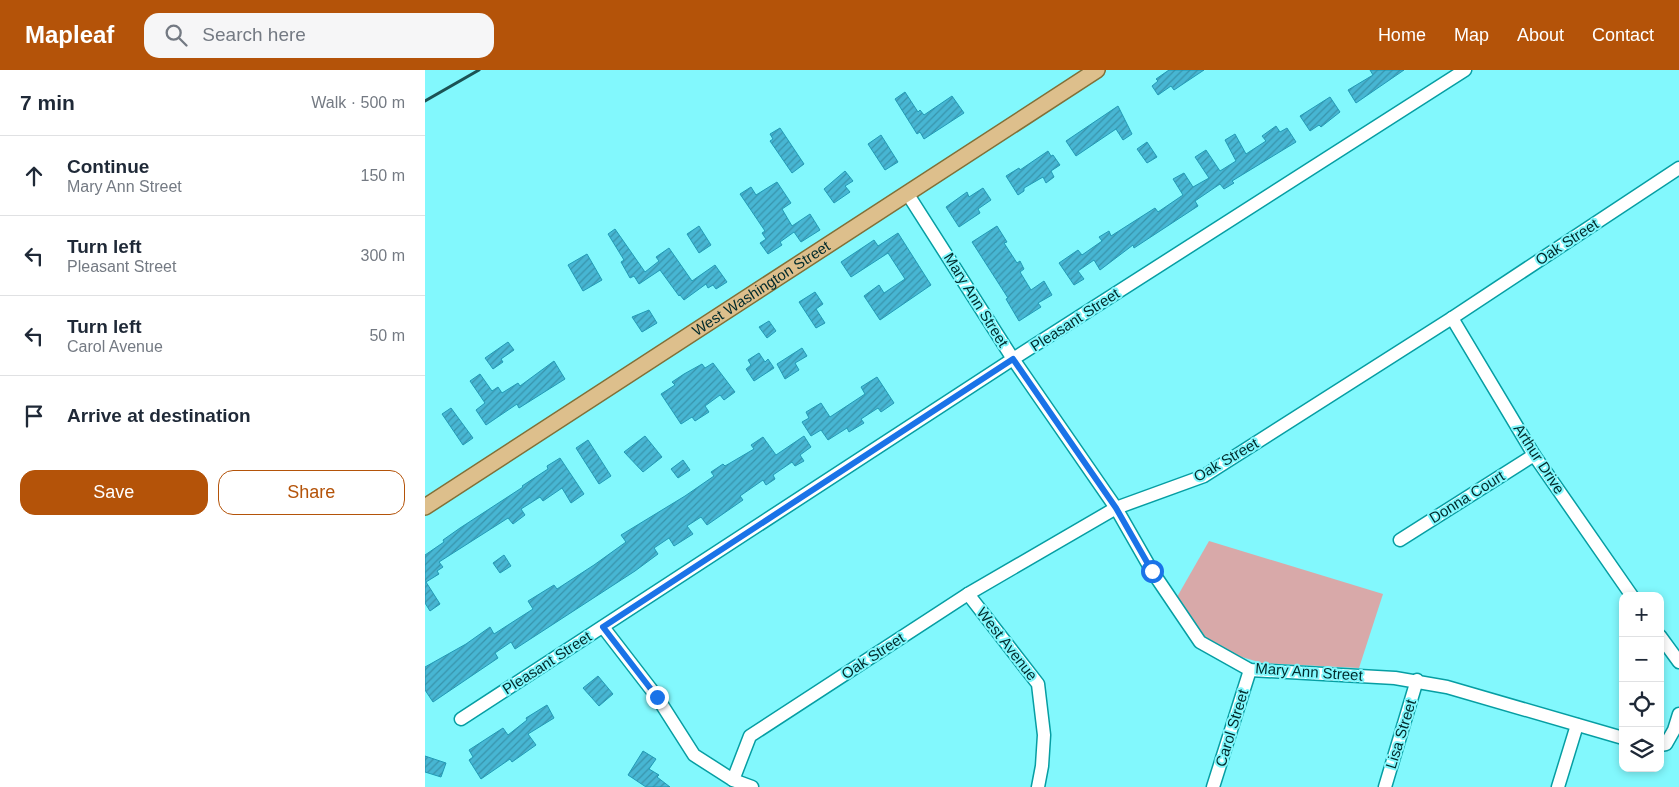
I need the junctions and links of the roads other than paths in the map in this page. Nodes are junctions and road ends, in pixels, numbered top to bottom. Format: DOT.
graph roads {
  1 [pos="1097,70"];
  2 [pos="1465,70"];
  3 [pos="1679,168"];
  4 [pos="907,193"];
  5 [pos="1452,318"];
  6 [pos="1013,359"];
  7 [pos="1534,456"];
  8 [pos="425,507"];
  9 [pos="1116,508"];
  10 [pos="1400,540"];
  11 [pos="1629,592"];
  12 [pos="968,594"];
  13 [pos="603,627"];
  14 [pos="1661,637"];
  15 [pos="1679,662"];
  16 [pos="1250,670"];
  17 [pos="1417,680"];
  18 [pos="1679,714"];
  19 [pos="461,719"];
  20 [pos="1577,725"];
  21 [pos="1619,737"];
  22 [pos="1664,743"];
  23 [pos="733,780"];
  24 [pos="751,787"];
  25 [pos="1038,787"];
  26 [pos="1213,787"];
  27 [pos="1385,787"];
  28 [pos="1558,787"];
  1 -- 4 [label="main road, West Washington Street"];
  2 -- 6 [label="street, Pleasant Street"];
  3 -- 5 [label="street, Oak Street"];
  4 -- 6 [label="street, Mary Ann Street"];
  4 -- 8 [label="main road, West Washington Street"];
  5 -- 7 [label="street, Arthur Drive"];
  5 -- 9 [label="street, Oak Street"];
  6 -- 9 [label="street, Mary Ann Street"];
  6 -- 13 [label="street, Pleasant Street"];
  7 -- 10 [label="street, Donna Court"];
  7 -- 11 [label="street, Arthur Drive"];
  9 -- 12 [label="street, Oak Street"];
  9 -- 16 [label="street, Mary Ann Street"];
  12 -- 23 [label="street, Oak Street"];
  12 -- 25 [label="street, West Avenue"];
  13 -- 19 [label="street, Pleasant Street"];
  13 -- 23 [label="street"];
  14 -- 15 [label="street"];
  16 -- 17 [label="street, Mary Ann Street"];
  16 -- 26 [label="street, Carol Street"];
  17 -- 20 [label="street, Mary Ann Street"];
  17 -- 27 [label="street, Lisa Street"];
  18 -- 22 [label="street"];
  20 -- 21 [label="street, Mary Ann Street"];
  20 -- 28 [label="street"];
  23 -- 24 [label="street"];
}
